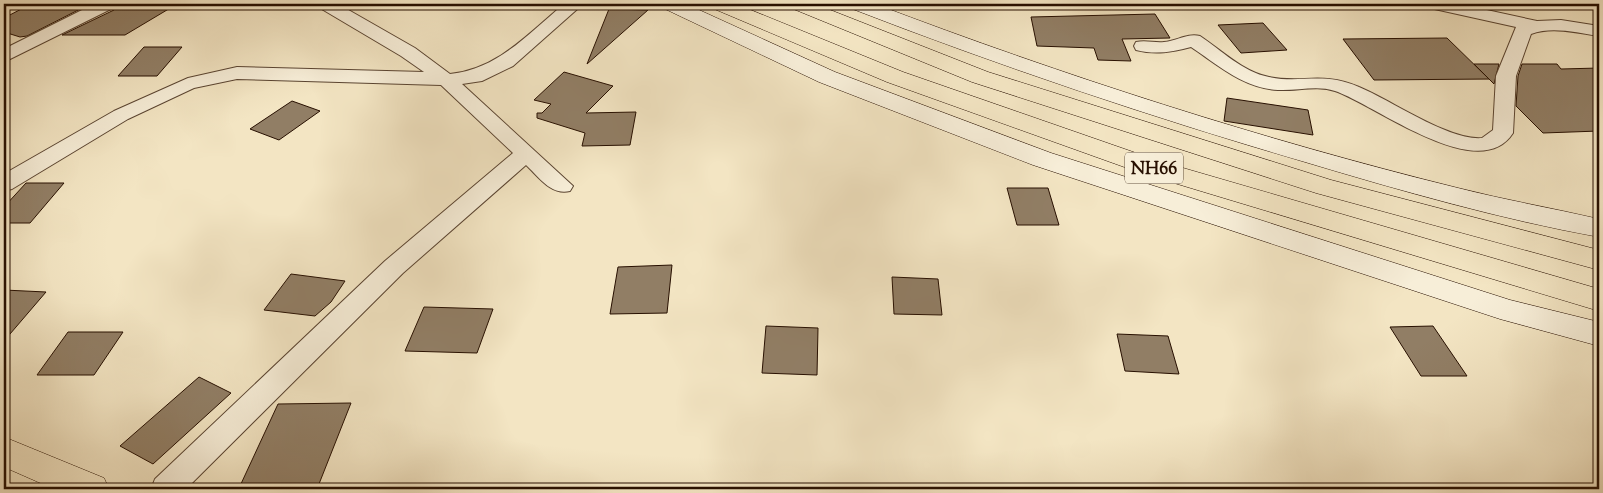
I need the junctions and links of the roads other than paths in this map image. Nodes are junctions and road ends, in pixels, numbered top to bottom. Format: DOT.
graph roads {
  1 [pos="107,4"];
  2 [pos="326,4"];
  3 [pos="574,4"];
  4 [pos="670,4"];
  5 [pos="719,4"];
  6 [pos="798,4"];
  7 [pos="857,4"];
  8 [pos="1436,4"];
  9 [pos="1535,26"];
  10 [pos="1599,31"];
  11 [pos="1143,46"];
  12 [pos="4,56"];
  13 [pos="446,80"];
  14 [pos="526,153"];
  15 [pos="4,184"];
  16 [pos="562,186"];
  17 [pos="1599,228"];
  18 [pos="1599,260"];
  19 [pos="1599,300"];
  20 [pos="1599,334"];
  21 [pos="4,452"];
  22 [pos="92,489"];
  23 [pos="166,489"];
  1 -- 12 [label="street"];
  2 -- 13 [label="street"];
  3 -- 13 [label="street"];
  4 -- 20 [label="street"];
  5 -- 19 [label="main road, NH66"];
  6 -- 18 [label="main road, NH66"];
  7 -- 17 [label="street"];
  8 -- 9 [label="street"];
  9 -- 10 [label="street"];
  9 -- 11 [label="street"];
  13 -- 14 [label="street"];
  13 -- 15 [label="street"];
  14 -- 16 [label="street"];
  14 -- 23 [label="street"];
  21 -- 22 [label="main road"];
}
